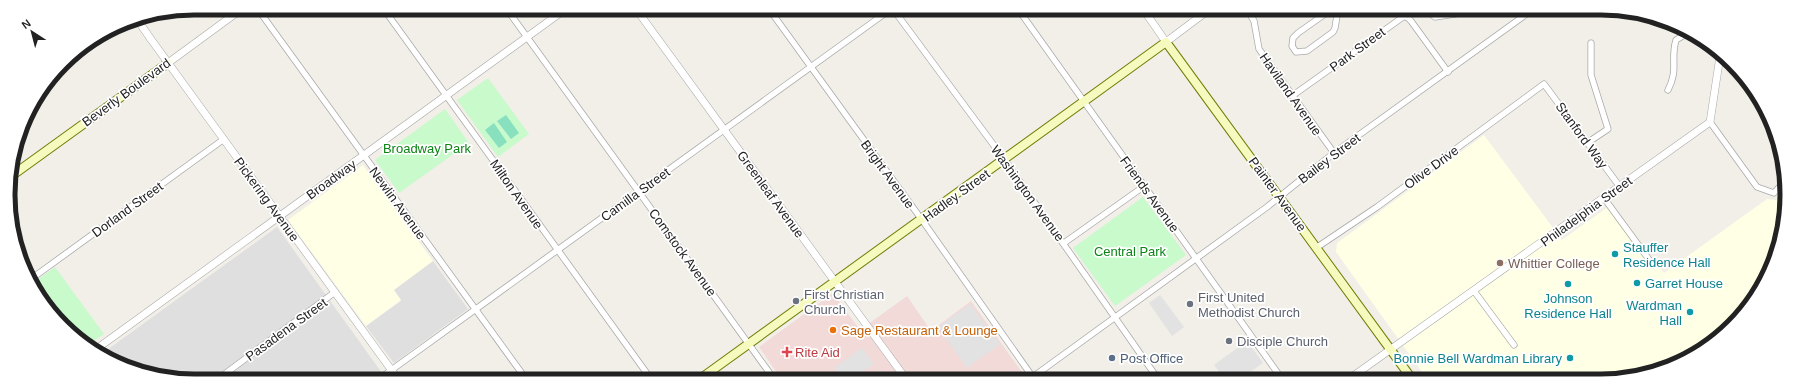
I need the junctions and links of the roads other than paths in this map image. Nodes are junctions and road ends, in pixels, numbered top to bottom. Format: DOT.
graph roads {
  1 [pos="233,15"];
  2 [pos="262,15"];
  3 [pos="388,15"];
  4 [pos="511,15"];
  5 [pos="557,15"];
  6 [pos="641,15"];
  7 [pos="773,15"];
  8 [pos="884,15"];
  9 [pos="896,15"];
  10 [pos="1022,15"];
  11 [pos="1147,15"];
  12 [pos="1202,15"];
  13 [pos="1250,15"];
  14 [pos="1324,15"];
  15 [pos="1337,15"];
  16 [pos="1432,15"];
  17 [pos="1448,15"];
  18 [pos="1525,15"];
  19 [pos="140,24"];
  20 [pos="1683,36"];
  21 [pos="527,37"];
  22 [pos="1166,42"];
  23 [pos="1591,43"];
  24 [pos="1719,60"];
  25 [pos="168,63"];
  26 [pos="811,67"];
  27 [pos="1448,72"];
  28 [pos="1544,84"];
  29 [pos="1668,90"];
  30 [pos="447,96"];
  31 [pos="1292,96"];
  32 [pos="1085,102"];
  33 [pos="1710,122"];
  34 [pos="724,129"];
  35 [pos="224,139"];
  36 [pos="1587,143"];
  37 [pos="1334,153"];
  38 [pos="364,156"];
  39 [pos="1004,159"];
  40 [pos="17,172"];
  41 [pos="1780,186"];
  42 [pos="1143,187"];
  43 [pos="1620,187"];
  44 [pos="639,191"];
  45 [pos="1279,196"];
  46 [pos="1604,198"];
  47 [pos="280,217"];
  48 [pos="922,220"];
  49 [pos="1064,243"];
  50 [pos="1316,248"];
  51 [pos="557,250"];
  52 [pos="1196,258"];
  53 [pos="1652,265"];
  54 [pos="35,276"];
  55 [pos="836,282"];
  56 [pos="1474,291"];
  57 [pos="336,292"];
  58 [pos="475,310"];
  59 [pos="1115,317"];
  60 [pos="749,344"];
  61 [pos="1514,345"];
  62 [pos="100,347"];
  63 [pos="1391,350"];
  64 [pos="392,370"];
  65 [pos="225,374"];
  66 [pos="387,374"];
  67 [pos="395,374"];
  68 [pos="522,374"];
  69 [pos="647,374"];
  70 [pos="707,374"];
  71 [pos="770,374"];
  72 [pos="902,374"];
  73 [pos="1029,374"];
  74 [pos="1039,374"];
  75 [pos="1155,374"];
  76 [pos="1278,374"];
  77 [pos="1356,374"];
  78 [pos="1408,374"];
  1 -- 25 [label="street, Beverly Boulevard"];
  2 -- 38 [label="street, Newlin Avenue"];
  3 -- 30 [label="street, Milton Avenue"];
  4 -- 21 [label="street, Comstock Avenue"];
  5 -- 21 [label="street, Broadway"];
  6 -- 34 [label="street, Greenleaf Avenue"];
  7 -- 26 [label="street, Bright Avenue"];
  8 -- 26 [label="street, Camilla Street"];
  9 -- 39 [label="street, Washington Avenue"];
  10 -- 32 [label="street, Friends Avenue"];
  11 -- 22 [label="street, Painter Avenue"];
  12 -- 22 [label="street, Hadley Street"];
  13 -- 31 [label="street, Haviland Avenue"];
  14 -- 15 [label="street"];
  16 -- 17 [label="street"];
  18 -- 27 [label="street, Bailey Street"];
  19 -- 25 [label="street, Pickering Avenue"];
  20 -- 29 [label="street"];
  21 -- 30 [label="street, Broadway"];
  21 -- 44 [label="street, Comstock Avenue"];
  22 -- 32 [label="main road, Hadley Street"];
  22 -- 45 [label="main road, Painter Avenue"];
  23 -- 36 [label="street"];
  24 -- 33 [label="street"];
  25 -- 35 [label="street, Pickering Avenue"];
  25 -- 40 [label="main road, Beverly Boulevard"];
  26 -- 34 [label="street, Camilla Street"];
  26 -- 48 [label="street, Bright Avenue"];
  27 -- 31 [label="street, Park Street"];
  27 -- 37 [label="street, Bailey Street"];
  28 -- 36 [label="street, Stanford Way"];
  28 -- 50 [label="street, Olive Drive"];
  30 -- 38 [label="street, Broadway"];
  30 -- 51 [label="street, Milton Avenue"];
  31 -- 37 [label="street, Haviland Avenue"];
  32 -- 39 [label="main road, Hadley Street"];
  32 -- 42 [label="street, Friends Avenue"];
  33 -- 41 [label="street"];
  33 -- 43 [label="street, Philadelphia Street"];
  34 -- 44 [label="street, Camilla Street"];
  34 -- 55 [label="street, Greenleaf Avenue"];
  35 -- 47 [label="street, Pickering Avenue"];
  35 -- 54 [label="street, Dorland Street"];
  36 -- 43 [label="street, Stanford Way"];
  37 -- 45 [label="street, Bailey Street"];
  38 -- 47 [label="street, Broadway"];
  38 -- 58 [label="street, Newlin Avenue"];
  39 -- 48 [label="main road, Hadley Street"];
  39 -- 49 [label="street, Washington Avenue"];
  42 -- 49 [label="street"];
  42 -- 52 [label="street, Friends Avenue"];
  43 -- 46 [label="street, Philadelphia Street"];
  44 -- 51 [label="street, Camilla Street"];
  44 -- 60 [label="street, Comstock Avenue"];
  45 -- 50 [label="main road, Painter Avenue"];
  45 -- 52 [label="street, Bailey Street"];
  46 -- 53 [label="street"];
  46 -- 56 [label="street, Philadelphia Street"];
  47 -- 57 [label="street, Pickering Avenue"];
  47 -- 62 [label="street, Broadway"];
  48 -- 55 [label="main road, Hadley Street"];
  48 -- 73 [label="street, Bright Avenue"];
  49 -- 59 [label="street, Washington Avenue"];
  50 -- 63 [label="main road, Painter Avenue"];
  51 -- 58 [label="street, Camilla Street"];
  51 -- 69 [label="street, Milton Avenue"];
  52 -- 59 [label="street, Bailey Street"];
  52 -- 76 [label="street, Friends Avenue"];
  55 -- 60 [label="main road, Hadley Street"];
  55 -- 72 [label="street, Greenleaf Avenue"];
  56 -- 61 [label="street"];
  56 -- 63 [label="street, Philadelphia Street"];
  57 -- 64 [label="street, Pickering Avenue"];
  57 -- 65 [label="street, Pasadena Street"];
  58 -- 64 [label="street, Camilla Street"];
  58 -- 68 [label="street, Newlin Avenue"];
  59 -- 74 [label="street, Bailey Street"];
  59 -- 75 [label="street, Washington Avenue"];
  60 -- 70 [label="main road, Hadley Street"];
  60 -- 71 [label="street, Comstock Avenue"];
  63 -- 77 [label="street, Philadelphia Street"];
  63 -- 78 [label="main road, Painter Avenue"];
  64 -- 66 [label="street, Camilla Street"];
  64 -- 67 [label="street, Pickering Avenue"];
}
